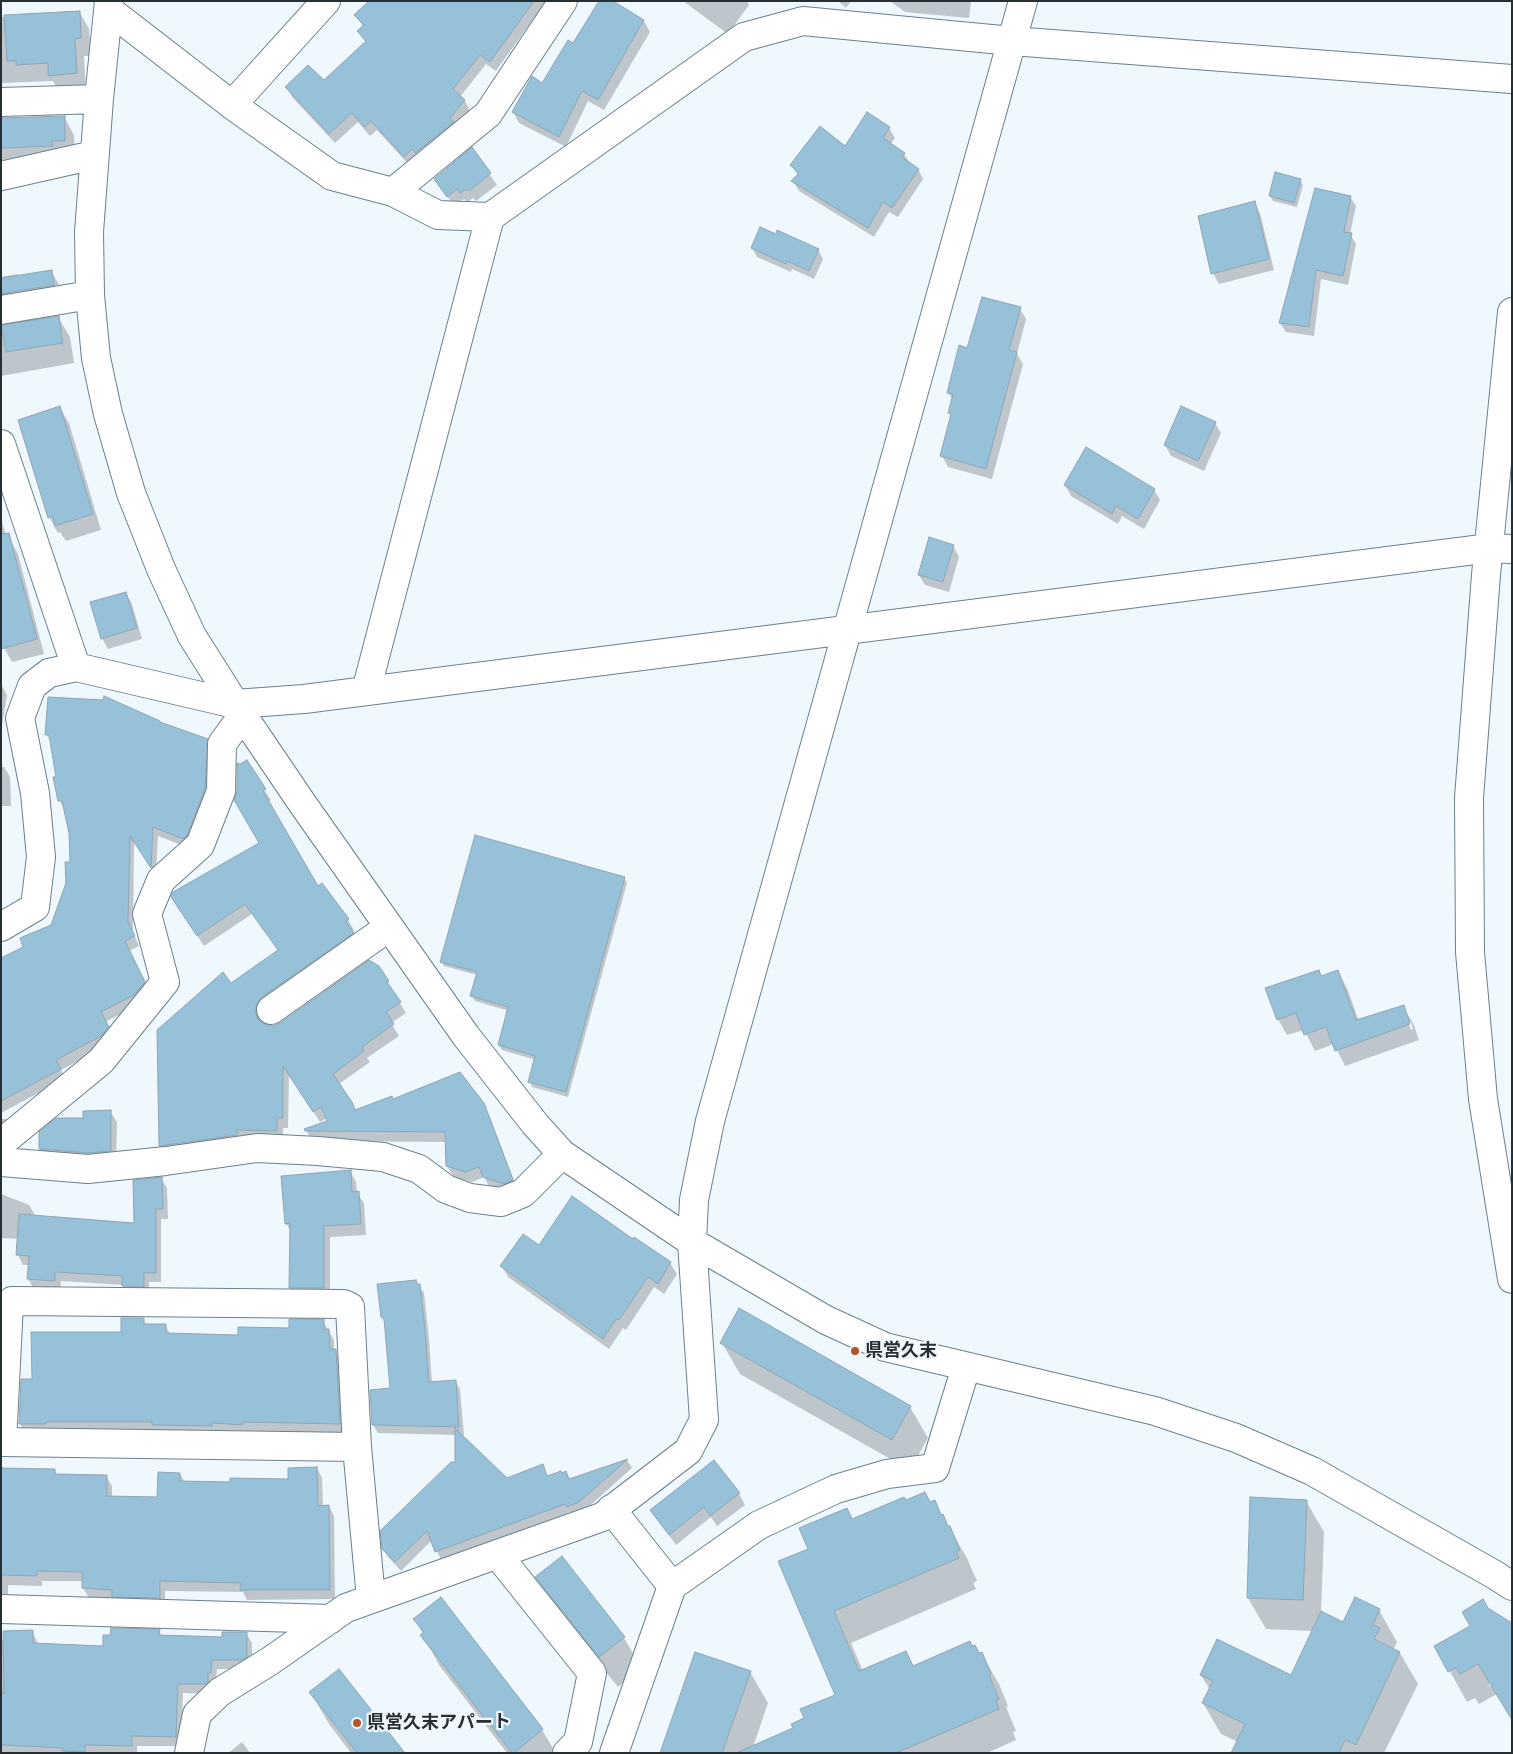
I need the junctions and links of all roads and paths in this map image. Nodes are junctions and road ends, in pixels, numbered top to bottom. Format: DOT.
graph roads {
  1 [pos="326,1"];
  2 [pos="563,1"];
  3 [pos="1023,1"];
  4 [pos="109,6"];
  5 [pos="796,11"];
  6 [pos="1012,41"];
  7 [pos="1512,79"];
  8 [pos="99,98"];
  9 [pos="1,102"];
  10 [pos="232,105"];
  11 [pos="94,155"];
  12 [pos="1,176"];
  13 [pos="393,192"];
  14 [pos="490,217"];
  15 [pos="90,295"];
  16 [pos="1,310"];
  17 [pos="1512,312"];
  18 [pos="1,444"];
  19 [pos="1501,549"];
  20 [pos="847,629"];
  21 [pos="76,667"];
  22 [pos="366,691"];
  23 [pos="239,709"];
  24 [pos="1,927"];
  25 [pos="389,927"];
  26 [pos="271,1010"];
  27 [pos="1,1146"];
  28 [pos="562,1154"];
  29 [pos="1,1162"];
  30 [pos="692,1242"];
  31 [pos="1512,1279"];
  32 [pos="966,1367"];
  33 [pos="2,1442"];
  34 [pos="357,1447"];
  35 [pos="611,1509"];
  36 [pos="498,1554"];
  37 [pos="672,1586"];
  38 [pos="1512,1586"];
  39 [pos="371,1599"];
  40 [pos="1,1609"];
  41 [pos="331,1619"];
  42 [pos="189,1753"];
  43 [pos="567,1753"];
  44 [pos="614,1753"];
  1 -- 10 [label="street"];
  2 -- 13 [label="street"];
  3 -- 6 [label="street"];
  4 -- 8 [label="street"];
  4 -- 10 [label="street"];
  5 -- 6 [label="street"];
  5 -- 14 [label="street"];
  6 -- 7 [label="street"];
  6 -- 20 [label="street"];
  8 -- 9 [label="street"];
  8 -- 11 [label="street"];
  10 -- 13 [label="street"];
  11 -- 12 [label="street"];
  11 -- 15 [label="street"];
  13 -- 14 [label="street"];
  14 -- 22 [label="street"];
  15 -- 16 [label="street"];
  15 -- 23 [label="street"];
  17 -- 19 [label="street"];
  18 -- 21 [label="street"];
  19 -- 20 [label="street"];
  19 -- 31 [label="street"];
  20 -- 22 [label="street"];
  20 -- 30 [label="street"];
  21 -- 23 [label="street"];
  21 -- 24 [label="street"];
  22 -- 23 [label="street"];
  23 -- 25 [label="street"];
  23 -- 27 [label="street"];
  25 -- 26 [label="street"];
  25 -- 28 [label="street"];
  28 -- 29 [label="street"];
  28 -- 30 [label="street"];
  30 -- 32 [label="street"];
  30 -- 35 [label="street"];
  32 -- 37 [label="street"];
  32 -- 38 [label="street"];
  33 -- 34 [label="street"];
  33 -- 34 [label="street"];
  34 -- 39 [label="street"];
  35 -- 36 [label="street"];
  35 -- 37 [label="street"];
  36 -- 39 [label="street"];
  36 -- 43 [label="street"];
  37 -- 44 [label="street"];
  39 -- 41 [label="street"];
  40 -- 41 [label="street"];
  41 -- 42 [label="street"];
}
